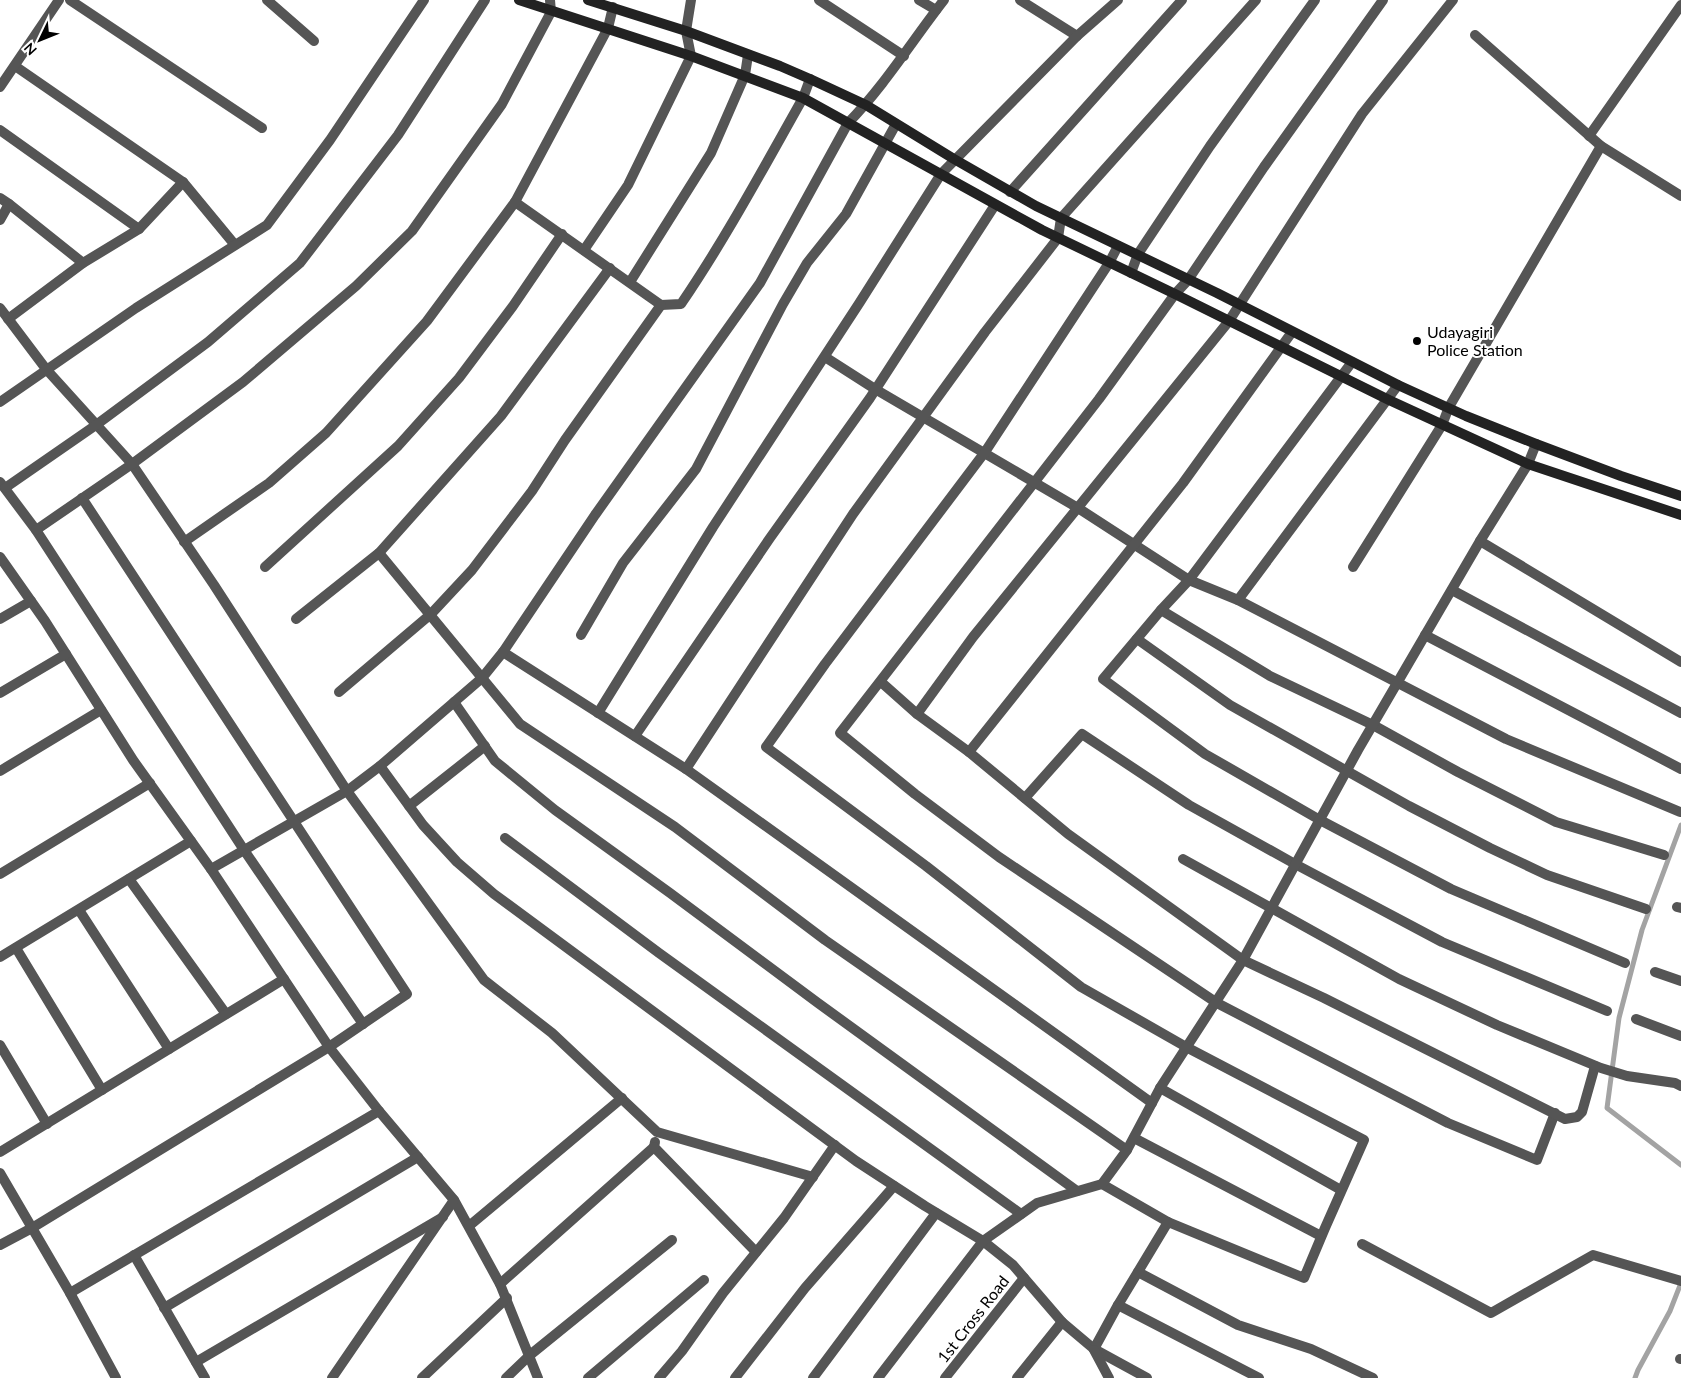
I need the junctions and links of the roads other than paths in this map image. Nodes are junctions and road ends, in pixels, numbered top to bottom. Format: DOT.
graph roads {
  1 [pos="59,0"];
  2 [pos="70,0"];
  3 [pos="267,0"];
  4 [pos="424,0"];
  5 [pos="485,0"];
  6 [pos="519,0"];
  7 [pos="550,0"];
  8 [pos="588,0"];
  9 [pos="692,0"];
  10 [pos="820,0"];
  11 [pos="919,0"];
  12 [pos="944,0"];
  13 [pos="1020,0"];
  14 [pos="1118,0"];
  15 [pos="1182,0"];
  16 [pos="1256,0"];
  17 [pos="1315,0"];
  18 [pos="1383,0"];
  19 [pos="1453,0"];
  20 [pos="1681,5"];
  21 [pos="613,7"];
  22 [pos="936,10"];
  23 [pos="551,12"];
  24 [pos="608,28"];
  25 [pos="686,31"];
  26 [pos="1475,35"];
  27 [pos="1077,36"];
  28 [pos="314,41"];
  29 [pos="748,55"];
  30 [pos="691,56"];
  31 [pos="904,56"];
  32 [pos="15,66"];
  33 [pos="744,75"];
  34 [pos="810,79"];
  35 [pos="0,87"];
  36 [pos="803,98"];
  37 [pos="866,105"];
  38 [pos="848,123"];
  39 [pos="896,124"];
  40 [pos="262,128"];
  41 [pos="0,130"];
  42 [pos="1589,136"];
  43 [pos="886,143"];
  44 [pos="1601,146"];
  45 [pos="954,159"];
  46 [pos="941,174"];
  47 [pos="183,182"];
  48 [pos="1010,192"];
  49 [pos="1681,196"];
  50 [pos="5,201"];
  51 [pos="515,202"];
  52 [pos="995,205"];
  53 [pos="1061,218"];
  54 [pos="0,220"];
  55 [pos="139,229"];
  56 [pos="562,234"];
  57 [pos="1058,238"];
  58 [pos="235,245"];
  59 [pos="1118,246"];
  60 [pos="584,250"];
  61 [pos="1138,254"];
  62 [pos="83,263"];
  63 [pos="1109,263"];
  64 [pos="610,268"];
  65 [pos="1131,273"];
  66 [pos="1188,280"];
  67 [pos="630,282"];
  68 [pos="1175,294"];
  69 [pos="661,305"];
  70 [pos="1239,305"];
  71 [pos="0,308"];
  72 [pos="8,318"];
  73 [pos="1229,321"];
  74 [pos="1292,332"];
  75 [pos="1282,347"];
  76 [pos="825,357"];
  77 [pos="1352,362"];
  78 [pos="46,369"];
  79 [pos="1342,377"];
  80 [pos="1398,385"];
  81 [pos="876,389"];
  82 [pos="1389,400"];
  83 [pos="0,402"];
  84 [pos="1449,407"];
  85 [pos="923,417"];
  86 [pos="96,424"];
  87 [pos="1442,425"];
  88 [pos="1536,444"];
  89 [pos="985,452"];
  90 [pos="132,464"];
  91 [pos="1528,464"];
  92 [pos="1035,481"];
  93 [pos="2,485"];
  94 [pos="1681,496"];
  95 [pos="82,498"];
  96 [pos="1078,508"];
  97 [pos="1681,515"];
  98 [pos="36,530"];
  99 [pos="1480,541"];
  100 [pos="184,542"];
  101 [pos="1134,545"];
  102 [pos="379,553"];
  103 [pos="0,557"];
  104 [pos="264,566"];
  105 [pos="1353,568"];
  106 [pos="1189,580"];
  107 [pos="1452,590"];
  108 [pos="1238,600"];
  109 [pos="31,601"];
  110 [pos="1162,610"];
  111 [pos="430,614"];
  112 [pos="0,619"];
  113 [pos="296,619"];
  114 [pos="581,635"];
  115 [pos="1425,636"];
  116 [pos="1137,639"];
  117 [pos="503,652"];
  118 [pos="66,654"];
  119 [pos="1681,662"];
  120 [pos="482,678"];
  121 [pos="880,682"];
  122 [pos="1397,684"];
  123 [pos="339,692"];
  124 [pos="0,693"];
  125 [pos="454,702"];
  126 [pos="101,710"];
  127 [pos="598,713"];
  128 [pos="917,714"];
  129 [pos="1681,714"];
  130 [pos="1373,725"];
  131 [pos="635,736"];
  132 [pos="485,746"];
  133 [pos="969,752"];
  134 [pos="380,766"];
  135 [pos="686,769"];
  136 [pos="1681,769"];
  137 [pos="0,770"];
  138 [pos="1346,772"];
  139 [pos="150,783"];
  140 [pos="347,791"];
  141 [pos="1025,798"];
  142 [pos="410,806"];
  143 [pos="1680,812"];
  144 [pos="1320,820"];
  145 [pos="294,822"];
  146 [pos="505,838"];
  147 [pos="191,842"];
  148 [pos="244,850"];
  149 [pos="1664,855"];
  150 [pos="1183,859"];
  151 [pos="1295,864"];
  152 [pos="211,870"];
  153 [pos="0,874"];
  154 [pos="129,879"];
  155 [pos="1271,908"];
  156 [pos="1646,909"];
  157 [pos="78,910"];
  158 [pos="16,948"];
  159 [pos="0,957"];
  160 [pos="1244,960"];
  161 [pos="1625,963"];
  162 [pos="1655,972"];
  163 [pos="284,979"];
  164 [pos="1681,981"];
  165 [pos="1216,1003"];
  166 [pos="1607,1011"];
  167 [pos="226,1014"];
  168 [pos="1636,1019"];
  169 [pos="363,1024"];
  170 [pos="1681,1036"];
  171 [pos="0,1044"];
  172 [pos="329,1047"];
  173 [pos="1188,1048"];
  174 [pos="169,1049"];
  175 [pos="1598,1067"];
  176 [pos="1681,1086"];
  177 [pos="1160,1088"];
  178 [pos="102,1090"];
  179 [pos="622,1098"];
  180 [pos="1152,1103"];
  181 [pos="378,1111"];
  182 [pos="1555,1113"];
  183 [pos="47,1124"];
  184 [pos="657,1132"];
  185 [pos="1134,1138"];
  186 [pos="835,1145"];
  187 [pos="654,1147"];
  188 [pos="1127,1150"];
  189 [pos="0,1152"];
  190 [pos="418,1157"];
  191 [pos="0,1173"];
  192 [pos="813,1177"];
  193 [pos="1102,1184"];
  194 [pos="894,1186"];
  195 [pos="1341,1190"];
  196 [pos="1077,1191"];
  197 [pos="454,1200"];
  198 [pos="936,1213"];
  199 [pos="1021,1214"];
  200 [pos="443,1217"];
  201 [pos="1168,1222"];
  202 [pos="469,1226"];
  203 [pos="32,1228"];
  204 [pos="1321,1236"];
  205 [pos="672,1240"];
  206 [pos="983,1241"];
  207 [pos="0,1244"];
  208 [pos="1362,1244"];
  209 [pos="756,1252"];
  210 [pos="134,1255"];
  211 [pos="1138,1272"];
  212 [pos="1024,1278"];
  213 [pos="704,1280"];
  214 [pos="1681,1281"];
  215 [pos="500,1284"];
  216 [pos="70,1293"];
  217 [pos="507,1298"];
  218 [pos="1118,1305"];
  219 [pos="164,1308"];
  220 [pos="1062,1322"];
  221 [pos="1094,1349"];
  222 [pos="530,1355"];
  223 [pos="196,1362"];
  224 [pos="116,1378"];
  225 [pos="205,1378"];
  226 [pos="332,1378"];
  227 [pos="422,1378"];
  228 [pos="506,1378"];
  229 [pos="538,1378"];
  230 [pos="588,1378"];
  231 [pos="659,1378"];
  232 [pos="735,1378"];
  233 [pos="813,1378"];
  234 [pos="878,1378"];
  235 [pos="945,1378"];
  236 [pos="1017,1378"];
  237 [pos="1109,1378"];
  238 [pos="1147,1378"];
  239 [pos="1259,1378"];
  240 [pos="1373,1378"];
  1 -- 32 [label="street"];
  2 -- 40 [label="street"];
  3 -- 28 [label="street"];
  4 -- 58 [label="street"];
  5 -- 86 [label="street"];
  6 -- 23 [label="main road"];
  7 -- 23 [label="street"];
  8 -- 21 [label="main road"];
  9 -- 25 [label="street"];
  10 -- 31 [label="street"];
  11 -- 22 [label="street"];
  12 -- 22 [label="street"];
  13 -- 27 [label="street"];
  14 -- 27 [label="street"];
  15 -- 48 [label="street"];
  16 -- 53 [label="street"];
  17 -- 61 [label="street"];
  18 -- 66 [label="street"];
  19 -- 70 [label="street"];
  20 -- 42 [label="street"];
  21 -- 24 [label="street"];
  21 -- 25 [label="main road"];
  22 -- 31 [label="street"];
  23 -- 24 [label="main road"];
  23 -- 90 [label="street"];
  24 -- 30 [label="main road"];
  24 -- 51 [label="street"];
  25 -- 29 [label="main road"];
  25 -- 30 [label="street"];
  26 -- 42 [label="street"];
  27 -- 45 [label="street"];
  29 -- 33 [label="street"];
  29 -- 34 [label="main road"];
  30 -- 33 [label="main road"];
  30 -- 60 [label="street"];
  31 -- 37 [label="street"];
  32 -- 35 [label="street"];
  32 -- 47 [label="street"];
  33 -- 36 [label="main road"];
  33 -- 67 [label="street"];
  34 -- 36 [label="street"];
  34 -- 37 [label="main road"];
  36 -- 38 [label="main road"];
  36 -- 69 [label="street"];
  37 -- 38 [label="street"];
  37 -- 39 [label="main road"];
  38 -- 43 [label="main road"];
  38 -- 117 [label="street"];
  39 -- 43 [label="street"];
  39 -- 45 [label="main road"];
  41 -- 55 [label="street"];
  42 -- 44 [label="street"];
  43 -- 46 [label="main road"];
  43 -- 114 [label="street"];
  44 -- 49 [label="street"];
  44 -- 84 [label="street"];
  45 -- 46 [label="street"];
  45 -- 48 [label="main road"];
  46 -- 52 [label="main road"];
  46 -- 76 [label="street"];
  47 -- 55 [label="street"];
  47 -- 58 [label="street"];
  48 -- 53 [label="main road"];
  50 -- 54 [label="street"];
  50 -- 62 [label="street"];
  51 -- 56 [label="street"];
  51 -- 100 [label="street"];
  52 -- 57 [label="main road"];
  52 -- 81 [label="street"];
  53 -- 57 [label="street"];
  53 -- 59 [label="main road"];
  55 -- 62 [label="street"];
  56 -- 60 [label="street"];
  56 -- 104 [label="street"];
  57 -- 63 [label="main road"];
  57 -- 85 [label="street"];
  58 -- 78 [label="street"];
  59 -- 61 [label="main road"];
  59 -- 63 [label="street"];
  60 -- 64 [label="street"];
  61 -- 65 [label="street"];
  61 -- 66 [label="main road"];
  62 -- 72 [label="street"];
  63 -- 65 [label="main road"];
  63 -- 89 [label="street"];
  64 -- 67 [label="street"];
  64 -- 102 [label="street"];
  65 -- 68 [label="main road"];
  66 -- 68 [label="street"];
  66 -- 70 [label="main road"];
  67 -- 69 [label="street"];
  68 -- 73 [label="main road"];
  68 -- 92 [label="street"];
  69 -- 111 [label="street"];
  70 -- 73 [label="street"];
  70 -- 74 [label="main road"];
  71 -- 72 [label="street"];
  72 -- 78 [label="street"];
  73 -- 75 [label="main road"];
  73 -- 96 [label="street"];
  74 -- 75 [label="street"];
  74 -- 77 [label="main road"];
  75 -- 79 [label="main road"];
  75 -- 101 [label="street"];
  76 -- 81 [label="street"];
  76 -- 127 [label="street"];
  77 -- 79 [label="street"];
  77 -- 80 [label="main road"];
  78 -- 83 [label="street"];
  78 -- 86 [label="street"];
  79 -- 82 [label="main road"];
  79 -- 106 [label="street"];
  80 -- 82 [label="street"];
  80 -- 84 [label="main road"];
  81 -- 85 [label="street"];
  81 -- 131 [label="street"];
  82 -- 87 [label="main road"];
  82 -- 108 [label="street"];
  84 -- 87 [label="street"];
  84 -- 88 [label="main road"];
  85 -- 89 [label="street"];
  85 -- 135 [label="street"];
  86 -- 90 [label="street"];
  86 -- 93 [label="street"];
  87 -- 91 [label="main road"];
  87 -- 105 [label="street"];
  88 -- 91 [label="street"];
  88 -- 94 [label="main road"];
  89 -- 92 [label="street"];
  89 -- 173 [label="street"];
  90 -- 95 [label="street"];
  90 -- 100 [label="street"];
  91 -- 97 [label="main road"];
  91 -- 99 [label="street"];
  92 -- 96 [label="street"];
  92 -- 121 [label="street"];
  93 -- 98 [label="street"];
  95 -- 98 [label="street"];
  95 -- 145 [label="street"];
  96 -- 101 [label="street"];
  96 -- 128 [label="street"];
  98 -- 148 [label="street"];
  99 -- 107 [label="street"];
  99 -- 119 [label="street"];
  100 -- 140 [label="street"];
  101 -- 106 [label="street"];
  101 -- 133 [label="street"];
  102 -- 111 [label="street"];
  102 -- 113 [label="street"];
  103 -- 109 [label="street"];
  106 -- 108 [label="street"];
  106 -- 110 [label="street"];
  107 -- 115 [label="street"];
  107 -- 129 [label="street"];
  108 -- 122 [label="street"];
  109 -- 112 [label="street"];
  109 -- 118 [label="street"];
  110 -- 116 [label="street"];
  110 -- 130 [label="street"];
  111 -- 120 [label="street"];
  111 -- 123 [label="street"];
  115 -- 122 [label="street"];
  115 -- 136 [label="street"];
  116 -- 138 [label="street"];
  116 -- 144 [label="street"];
  117 -- 120 [label="street"];
  117 -- 127 [label="street"];
  118 -- 124 [label="street"];
  118 -- 126 [label="street"];
  120 -- 125 [label="street"];
  120 -- 188 [label="street"];
  121 -- 128 [label="street"];
  121 -- 165 [label="street"];
  122 -- 130 [label="street"];
  122 -- 143 [label="street"];
  125 -- 132 [label="street"];
  125 -- 134 [label="street"];
  126 -- 137 [label="street"];
  126 -- 139 [label="street"];
  127 -- 131 [label="street"];
  128 -- 133 [label="street"];
  130 -- 138 [label="street"];
  130 -- 149 [label="street"];
  131 -- 135 [label="street"];
  132 -- 142 [label="street"];
  132 -- 196 [label="street"];
  133 -- 141 [label="street"];
  134 -- 140 [label="street"];
  134 -- 142 [label="street"];
  135 -- 180 [label="street"];
  138 -- 144 [label="street"];
  138 -- 156 [label="street"];
  139 -- 147 [label="street"];
  139 -- 153 [label="street"];
  140 -- 145 [label="street"];
  140 -- 179 [label="street"];
  141 -- 151 [label="street"];
  141 -- 160 [label="street"];
  142 -- 186 [label="street"];
  144 -- 151 [label="street"];
  144 -- 161 [label="street"];
  145 -- 148 [label="street"];
  145 -- 169 [label="street"];
  146 -- 199 [label="street"];
  147 -- 152 [label="street"];
  147 -- 154 [label="street"];
  148 -- 152 [label="street"];
  148 -- 169 [label="street"];
  150 -- 155 [label="street"];
  151 -- 155 [label="street"];
  151 -- 166 [label="street"];
  152 -- 163 [label="street"];
  154 -- 157 [label="street"];
  154 -- 167 [label="street"];
  155 -- 160 [label="street"];
  155 -- 175 [label="street"];
  157 -- 158 [label="street"];
  157 -- 174 [label="street"];
  158 -- 159 [label="street"];
  158 -- 178 [label="street"];
  160 -- 165 [label="street"];
  160 -- 182 [label="street"];
  162 -- 164 [label="street"];
  163 -- 167 [label="street"];
  163 -- 172 [label="street"];
  165 -- 173 [label="street"];
  165 -- 182 [label="street"];
  167 -- 174 [label="street"];
  168 -- 170 [label="street"];
  169 -- 172 [label="street"];
  171 -- 183 [label="street"];
  172 -- 181 [label="street"];
  172 -- 203 [label="street"];
  173 -- 177 [label="street"];
  173 -- 195 [label="street"];
  174 -- 178 [label="street"];
  175 -- 176 [label="street"];
  175 -- 182 [label="street"];
  177 -- 180 [label="street"];
  177 -- 195 [label="street"];
  178 -- 183 [label="street"];
  179 -- 184 [label="street"];
  179 -- 202 [label="street"];
  180 -- 185 [label="street"];
  181 -- 190 [label="street"];
  181 -- 210 [label="street"];
  183 -- 189 [label="street"];
  184 -- 187 [label="street"];
  184 -- 192 [label="street"];
  185 -- 188 [label="street"];
  185 -- 204 [label="street"];
  186 -- 192 [label="street"];
  186 -- 194 [label="street"];
  187 -- 209 [label="street"];
  187 -- 215 [label="street"];
  188 -- 193 [label="street"];
  190 -- 197 [label="street"];
  190 -- 219 [label="street"];
  191 -- 203 [label="street"];
  192 -- 209 [label="street"];
  193 -- 196 [label="street"];
  193 -- 201 [label="street"];
  194 -- 198 [label="street"];
  194 -- 232 [label="street"];
  195 -- 204 [label="street"];
  196 -- 199 [label="street"];
  197 -- 200 [label="street"];
  197 -- 202 [label="street"];
  198 -- 206 [label="street"];
  198 -- 233 [label="street"];
  199 -- 206 [label="street"];
  200 -- 223 [label="street"];
  200 -- 226 [label="street"];
  201 -- 204 [label="street"];
  201 -- 211 [label="street"];
  202 -- 215 [label="street"];
  203 -- 207 [label="street"];
  203 -- 216 [label="street"];
  205 -- 222 [label="street"];
  206 -- 212 [label="street"];
  206 -- 234 [label="street"];
  208 -- 214 [label="street"];
  209 -- 231 [label="street"];
  210 -- 216 [label="street"];
  210 -- 219 [label="street"];
  211 -- 218 [label="street"];
  211 -- 240 [label="street"];
  212 -- 220 [label="street"];
  212 -- 235 [label="street, 1st Cross Road"];
  213 -- 230 [label="street"];
  215 -- 217 [label="street"];
  216 -- 224 [label="street"];
  217 -- 222 [label="street"];
  217 -- 227 [label="street"];
  218 -- 221 [label="street"];
  218 -- 239 [label="street"];
  219 -- 223 [label="street"];
  220 -- 221 [label="street"];
  220 -- 236 [label="street"];
  221 -- 237 [label="street"];
  221 -- 238 [label="street"];
  222 -- 228 [label="street"];
  222 -- 229 [label="street"];
  223 -- 225 [label="street"];
}
